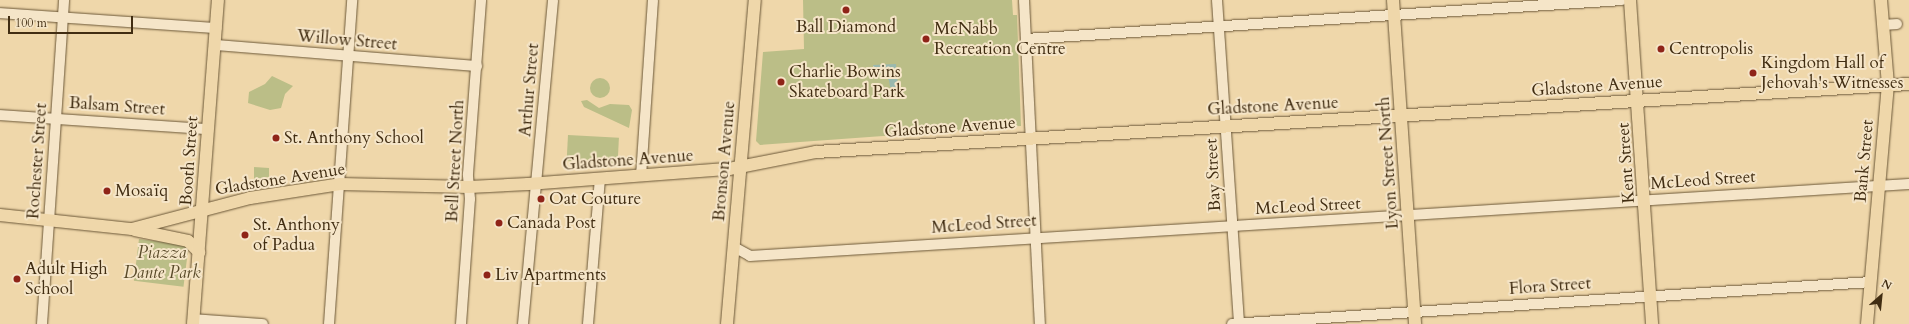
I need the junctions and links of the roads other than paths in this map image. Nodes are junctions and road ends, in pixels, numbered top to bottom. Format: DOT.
graph roads {
  1 [pos="64,0"];
  2 [pos="218,0"];
  3 [pos="352,0"];
  4 [pos="481,0"];
  5 [pos="553,0"];
  6 [pos="653,0"];
  7 [pos="755,0"];
  8 [pos="1024,0"];
  9 [pos="1217,0"];
  10 [pos="1394,0"];
  11 [pos="1622,0"];
  12 [pos="1630,0"];
  13 [pos="1881,0"];
  14 [pos="0,14"];
  15 [pos="63,17"];
  16 [pos="1395,17"];
  17 [pos="1897,24"];
  18 [pos="1883,25"];
  19 [pos="1219,26"];
  20 [pos="216,28"];
  21 [pos="1026,39"];
  22 [pos="215,45"];
  23 [pos="349,56"];
  24 [pos="476,66"];
  25 [pos="1909,84"];
  26 [pos="1888,85"];
  27 [pos="1638,100"];
  28 [pos="0,115"];
  29 [pos="1402,115"];
  30 [pos="57,118"];
  31 [pos="1227,126"];
  32 [pos="208,129"];
  33 [pos="1030,139"];
  34 [pos="740,167"];
  35 [pos="641,176"];
  36 [pos="600,179"];
  37 [pos="537,183"];
  38 [pos="340,184"];
  39 [pos="1909,184"];
  40 [pos="1879,186"];
  41 [pos="469,187"];
  42 [pos="1646,200"];
  43 [pos="202,210"];
  44 [pos="0,215"];
  45 [pos="1408,216"];
  46 [pos="49,219"];
  47 [pos="1232,227"];
  48 [pos="132,229"];
  49 [pos="1036,237"];
  50 [pos="734,247"];
  51 [pos="198,252"];
  52 [pos="1871,282"];
  53 [pos="1651,295"];
  54 [pos="1415,318"];
  55 [pos="193,321"];
  56 [pos="42,324"];
  57 [pos="262,324"];
  58 [pos="329,324"];
  59 [pos="461,324"];
  60 [pos="523,324"];
  61 [pos="588,324"];
  62 [pos="727,324"];
  63 [pos="1040,324"];
  64 [pos="1232,324"];
  65 [pos="1239,324"];
  66 [pos="1652,324"];
  67 [pos="1867,324"];
  1 -- 15 [label="street, Rochester Street"];
  2 -- 20 [label="main road, Booth Street"];
  3 -- 23 [label="street"];
  4 -- 24 [label="street, Bell Street North"];
  5 -- 37 [label="street, Arthur Street"];
  6 -- 35 [label="street"];
  7 -- 34 [label="main road, Bronson Avenue"];
  8 -- 21 [label="street"];
  9 -- 19 [label="street, Bay Street"];
  10 -- 16 [label="main road, Lyon Street North"];
  11 -- 16 [label="street"];
  12 -- 27 [label="main road, Kent Street"];
  13 -- 18 [label="main road, Bank Street"];
  14 -- 15 [label="street"];
  15 -- 20 [label="street"];
  15 -- 30 [label="street, Rochester Street"];
  16 -- 19 [label="street"];
  16 -- 29 [label="main road, Lyon Street North"];
  17 -- 18 [label="street"];
  18 -- 26 [label="main road, Bank Street"];
  19 -- 21 [label="street"];
  19 -- 31 [label="street, Bay Street"];
  20 -- 22 [label="main road, Booth Street"];
  21 -- 33 [label="street"];
  22 -- 23 [label="street, Willow Street"];
  22 -- 32 [label="main road, Booth Street"];
  23 -- 24 [label="street, Willow Street"];
  23 -- 38 [label="street"];
  24 -- 41 [label="street, Bell Street North"];
  25 -- 26 [label="main road, Gladstone Avenue"];
  26 -- 27 [label="main road, Gladstone Avenue"];
  26 -- 40 [label="main road, Bank Street"];
  27 -- 29 [label="main road, Gladstone Avenue"];
  27 -- 42 [label="main road, Kent Street"];
  28 -- 30 [label="street, Balsam Street"];
  29 -- 31 [label="main road, Gladstone Avenue"];
  29 -- 45 [label="main road, Lyon Street North"];
  30 -- 32 [label="street, Balsam Street"];
  30 -- 46 [label="street, Rochester Street"];
  31 -- 33 [label="main road, Gladstone Avenue"];
  31 -- 47 [label="street, Bay Street"];
  32 -- 43 [label="main road, Booth Street"];
  33 -- 34 [label="main road, Gladstone Avenue"];
  33 -- 49 [label="street"];
  34 -- 35 [label="main road, Gladstone Avenue"];
  34 -- 50 [label="main road, Bronson Avenue"];
  35 -- 36 [label="main road, Gladstone Avenue"];
  36 -- 37 [label="main road, Gladstone Avenue"];
  36 -- 61 [label="street"];
  37 -- 41 [label="main road, Gladstone Avenue"];
  37 -- 60 [label="street, Arthur Street"];
  38 -- 41 [label="main road, Gladstone Avenue"];
  38 -- 43 [label="main road, Gladstone Avenue"];
  38 -- 58 [label="street"];
  39 -- 40 [label="street, McLeod Street"];
  40 -- 42 [label="street, McLeod Street"];
  40 -- 52 [label="main road, Bank Street"];
  41 -- 59 [label="street, Bell Street North"];
  42 -- 45 [label="street, McLeod Street"];
  42 -- 53 [label="main road, Kent Street"];
  43 -- 48 [label="main road, Gladstone Avenue"];
  43 -- 51 [label="main road, Booth Street"];
  44 -- 46 [label="main road, Gladstone Avenue"];
  45 -- 47 [label="street, McLeod Street"];
  45 -- 54 [label="main road, Lyon Street North"];
  46 -- 48 [label="main road, Gladstone Avenue"];
  46 -- 56 [label="street, Rochester Street"];
  47 -- 49 [label="street, McLeod Street"];
  47 -- 65 [label="street, Bay Street"];
  48 -- 51 [label="main road"];
  49 -- 50 [label="street, McLeod Street"];
  49 -- 63 [label="street"];
  50 -- 62 [label="main road, Bronson Avenue"];
  51 -- 55 [label="main road, Booth Street"];
  52 -- 53 [label="street, Flora Street"];
  52 -- 67 [label="main road, Bank Street"];
  53 -- 54 [label="street, Flora Street"];
  53 -- 66 [label="main road, Kent Street"];
  54 -- 65 [label="street, Flora Street"];
  55 -- 57 [label="street"];
  64 -- 65 [label="street, Flora Street"];
}
